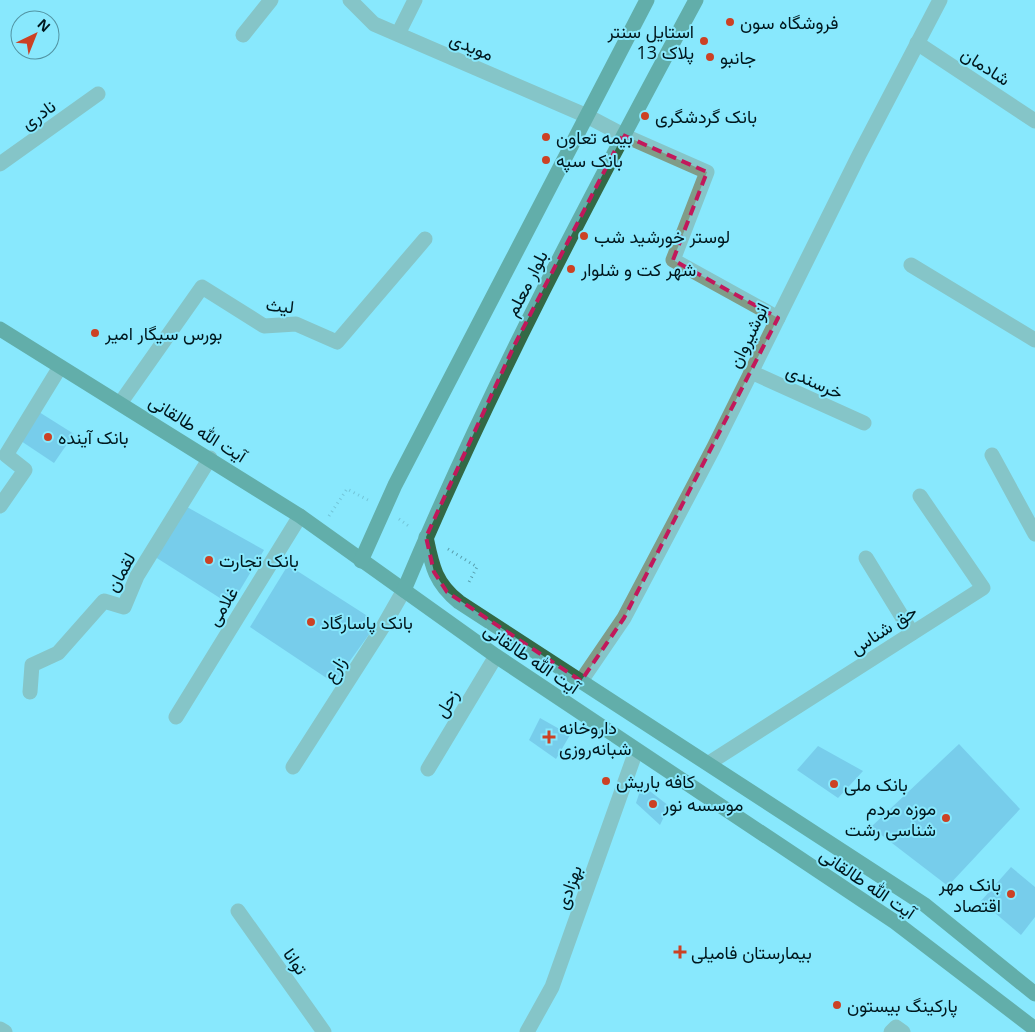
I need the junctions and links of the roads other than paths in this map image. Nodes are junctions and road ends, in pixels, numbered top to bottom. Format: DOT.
graph roads {
  1 [pos="271,0"];
  2 [pos="350,0"];
  3 [pos="415,0"];
  4 [pos="647,0"];
  5 [pos="696,0"];
  6 [pos="940,0"];
  7 [pos="398,34"];
  8 [pos="243,35"];
  9 [pos="917,43"];
  10 [pos="98,94"];
  11 [pos="587,116"];
  12 [pos="1035,121"];
  13 [pos="623,135"];
  14 [pos="0,164"];
  15 [pos="425,239"];
  16 [pos="911,265"];
  17 [pos="778,318"];
  18 [pos="0,329"];
  19 [pos="1035,340"];
  20 [pos="60,367"];
  21 [pos="751,372"];
  22 [pos="121,402"];
  23 [pos="864,423"];
  24 [pos="992,455"];
  25 [pos="210,458"];
  26 [pos="920,496"];
  27 [pos="0,506"];
  28 [pos="300,516"];
  29 [pos="1035,534"];
  30 [pos="426,537"];
  31 [pos="866,558"];
  32 [pos="361,561"];
  33 [pos="404,590"];
  34 [pos="912,633"];
  35 [pos="496,656"];
  36 [pos="581,681"];
  37 [pos="30,692"];
  38 [pos="176,717"];
  39 [pos="636,752"];
  40 [pos="709,763"];
  41 [pos="293,767"];
  42 [pos="428,769"];
  43 [pos="238,911"];
  44 [pos="1035,994"];
  45 [pos="0,1029"];
  46 [pos="1035,1029"];
  47 [pos="5,1032"];
  48 [pos="324,1032"];
  49 [pos="527,1032"];
  50 [pos="892,1032"];
  51 [pos="903,1032"];
  1 -- 8 [label="street"];
  2 -- 7 [label="street, مویدی"];
  3 -- 7 [label="street"];
  4 -- 11 [label="main road, بلوار معلم"];
  5 -- 13 [label="main road, بلوار معلم"];
  6 -- 9 [label="street, انوشیروان"];
  7 -- 11 [label="street, مویدی"];
  9 -- 12 [label="street, شادمان"];
  9 -- 17 [label="street, انوشیروان"];
  10 -- 14 [label="street, نادری"];
  11 -- 13 [label="street, مویدی"];
  11 -- 32 [label="main road, بلوار معلم"];
  13 -- 17 [label="street, مویدی"];
  13 -- 30 [label="main road, بلوار معلم"];
  15 -- 22 [label="street, لیث"];
  16 -- 19 [label="street"];
  17 -- 21 [label="street, انوشیروان"];
  18 -- 20 [label="main road, آیت الله طالقانی"];
  20 -- 22 [label="main road, آیت الله طالقانی"];
  20 -- 27 [label="street"];
  21 -- 23 [label="street, خرسندی"];
  21 -- 36 [label="street, انوشیروان"];
  22 -- 25 [label="main road, آیت الله طالقانی"];
  24 -- 29 [label="street"];
  25 -- 28 [label="main road, آیت الله طالقانی"];
  25 -- 37 [label="street, لقمان"];
  26 -- 34 [label="street, حق شناس"];
  28 -- 32 [label="main road, آیت الله طالقانی"];
  28 -- 38 [label="street, غلامی"];
  30 -- 33 [label="main road, بلوار معلم"];
  30 -- 36 [label="main road, آیت الله طالقانی"];
  31 -- 34 [label="street"];
  32 -- 33 [label="main road, آیت الله طالقانی"];
  33 -- 35 [label="main road, آیت الله طالقانی"];
  33 -- 41 [label="street, زارع"];
  34 -- 40 [label="street, حق شناس"];
  35 -- 39 [label="main road, آیت الله طالقانی"];
  35 -- 42 [label="street, زحل"];
  36 -- 40 [label="main road, آیت الله طالقانی"];
  39 -- 46 [label="main road, آیت الله طالقانی"];
  39 -- 49 [label="street, بهزادی"];
  40 -- 44 [label="main road, آیت الله طالقانی"];
  43 -- 48 [label="street, توانا"];
  45 -- 47 [label="street"];
  50 -- 51 [label="street"];
}
